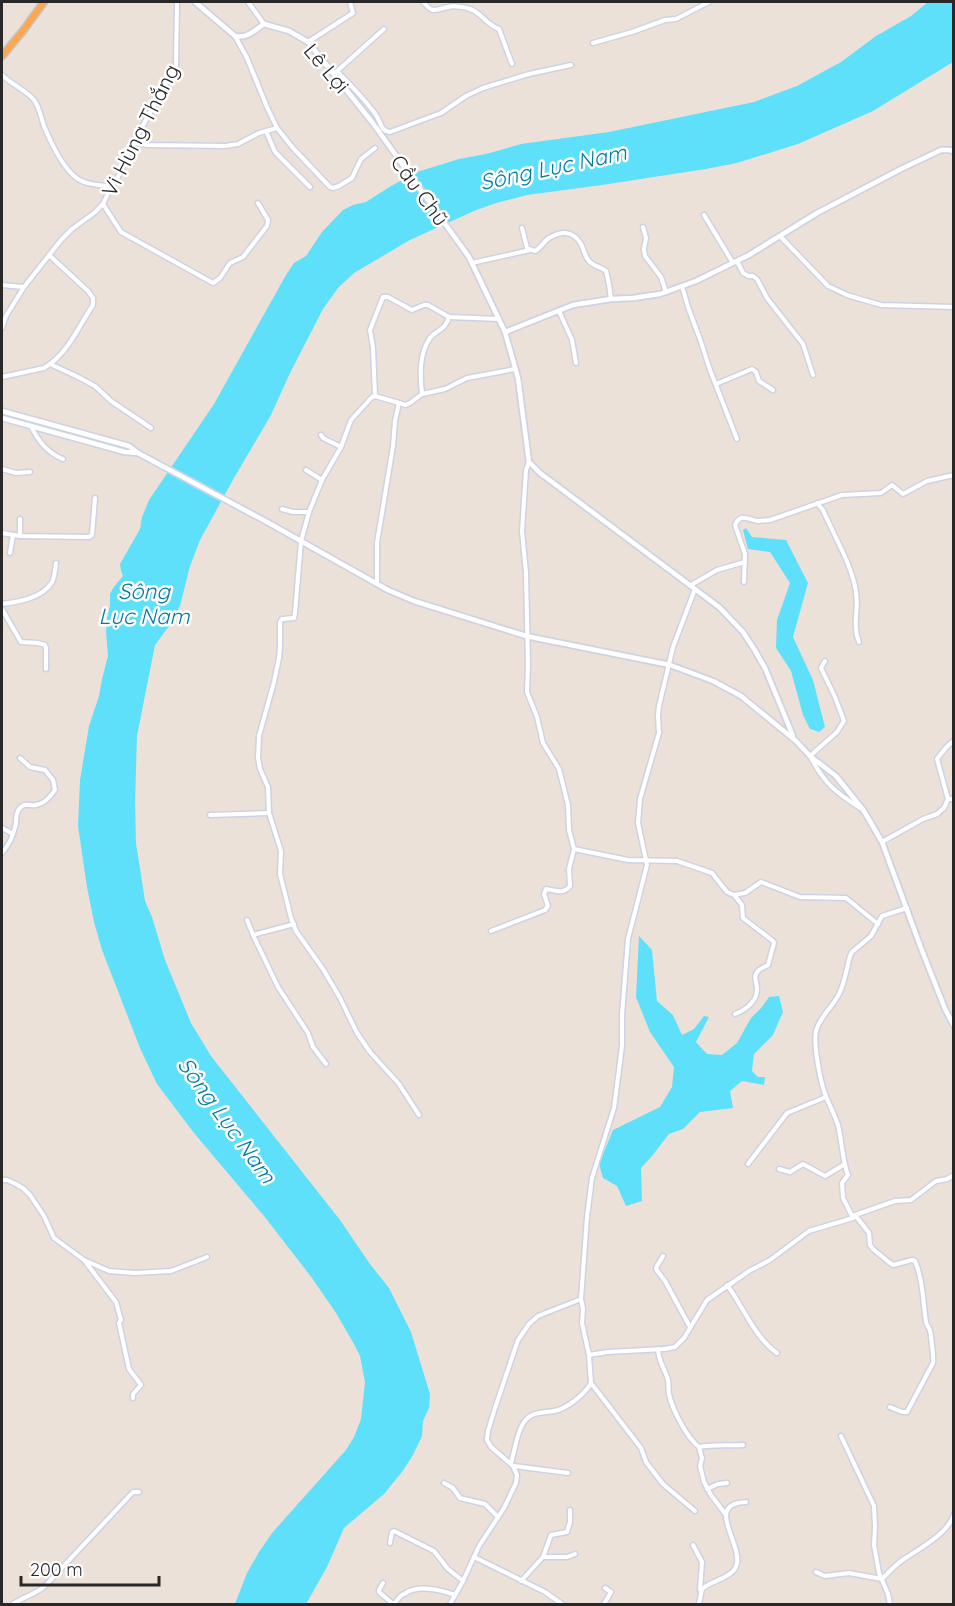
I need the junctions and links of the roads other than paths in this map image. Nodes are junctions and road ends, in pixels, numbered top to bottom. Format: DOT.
graph roads {
  1 [pos="44,2"];
  2 [pos="177,2"];
  3 [pos="196,2"];
  4 [pos="248,2"];
  5 [pos="350,2"];
  6 [pos="423,2"];
  7 [pos="709,2"];
  8 [pos="448,4"];
  9 [pos="264,24"];
  10 [pos="384,29"];
  11 [pos="235,36"];
  12 [pos="308,42"];
  13 [pos="593,43"];
  14 [pos="2,56"];
  15 [pos="512,64"];
  16 [pos="571,65"];
  17 [pos="335,72"];
  18 [pos="2,75"];
  19 [pos="372,122"];
  20 [pos="277,128"];
  21 [pos="266,131"];
  22 [pos="134,143"];
  23 [pos="375,148"];
  24 [pos="954,151"];
  25 [pos="111,187"];
  26 [pos="310,187"];
  27 [pos="258,203"];
  28 [pos="103,204"];
  29 [pos="704,215"];
  30 [pos="643,227"];
  31 [pos="522,228"];
  32 [pos="780,236"];
  33 [pos="530,250"];
  34 [pos="49,255"];
  35 [pos="735,262"];
  36 [pos="472,263"];
  37 [pos="2,285"];
  38 [pos="682,286"];
  39 [pos="24,287"];
  40 [pos="666,292"];
  41 [pos="611,299"];
  42 [pos="954,307"];
  43 [pos="560,311"];
  44 [pos="449,317"];
  45 [pos="500,319"];
  46 [pos="2,328"];
  47 [pos="505,332"];
  48 [pos="576,363"];
  49 [pos="50,364"];
  50 [pos="515,369"];
  51 [pos="813,375"];
  52 [pos="2,377"];
  53 [pos="716,384"];
  54 [pos="773,390"];
  55 [pos="422,394"];
  56 [pos="375,396"];
  57 [pos="399,403"];
  58 [pos="2,411"];
  59 [pos="2,418"];
  60 [pos="31,426"];
  61 [pos="151,428"];
  62 [pos="321,435"];
  63 [pos="737,439"];
  64 [pos="341,447"];
  65 [pos="138,453"];
  66 [pos="63,459"];
  67 [pos="529,462"];
  68 [pos="2,469"];
  69 [pos="306,470"];
  70 [pos="30,472"];
  71 [pos="954,475"];
  72 [pos="322,480"];
  73 [pos="95,498"];
  74 [pos="816,503"];
  75 [pos="282,509"];
  76 [pos="309,512"];
  77 [pos="20,519"];
  78 [pos="2,533"];
  79 [pos="13,535"];
  80 [pos="21,536"];
  81 [pos="301,541"];
  82 [pos="10,553"];
  83 [pos="745,562"];
  84 [pos="56,563"];
  85 [pos="377,582"];
  86 [pos="744,582"];
  87 [pos="693,587"];
  88 [pos="2,604"];
  89 [pos="2,609"];
  90 [pos="526,636"];
  91 [pos="859,642"];
  92 [pos="825,661"];
  93 [pos="670,666"];
  94 [pos="46,669"];
  95 [pos="796,741"];
  96 [pos="954,741"];
  97 [pos="810,756"];
  98 [pos="20,758"];
  99 [pos="948,799"];
  100 [pos="954,799"];
  101 [pos="864,811"];
  102 [pos="269,813"];
  103 [pos="210,815"];
  104 [pos="2,828"];
  105 [pos="13,834"];
  106 [pos="882,842"];
  107 [pos="574,849"];
  108 [pos="2,853"];
  109 [pos="647,861"];
  110 [pos="734,895"];
  111 [pos="907,909"];
  112 [pos="247,920"];
  113 [pos="294,924"];
  114 [pos="878,924"];
  115 [pos="491,931"];
  116 [pos="253,935"];
  117 [pos="735,1014"];
  118 [pos="954,1026"];
  119 [pos="326,1064"];
  120 [pos="826,1097"];
  121 [pos="419,1115"];
  122 [pos="748,1164"];
  123 [pos="845,1164"];
  124 [pos="779,1169"];
  125 [pos="954,1175"];
  126 [pos="2,1180"];
  127 [pos="854,1217"];
  128 [pos="663,1256"];
  129 [pos="207,1257"];
  130 [pos="84,1260"];
  131 [pos="727,1286"];
  132 [pos="581,1299"];
  133 [pos="690,1328"];
  134 [pos="658,1349"];
  135 [pos="777,1353"];
  136 [pos="589,1354"];
  137 [pos="591,1383"];
  138 [pos="133,1398"];
  139 [pos="890,1407"];
  140 [pos="841,1436"];
  141 [pos="743,1444"];
  142 [pos="699,1447"];
  143 [pos="512,1464"];
  144 [pos="568,1473"];
  145 [pos="444,1483"];
  146 [pos="727,1484"];
  147 [pos="708,1489"];
  148 [pos="139,1492"];
  149 [pos="746,1502"];
  150 [pos="570,1510"];
  151 [pos="695,1511"];
  152 [pos="954,1514"];
  153 [pos="726,1515"];
  154 [pos="498,1517"];
  155 [pos="390,1543"];
  156 [pos="693,1545"];
  157 [pos="575,1554"];
  158 [pos="474,1557"];
  159 [pos="543,1557"];
  160 [pos="816,1572"];
  161 [pos="882,1578"];
  162 [pos="463,1581"];
  163 [pos="521,1581"];
  164 [pos="383,1583"];
  165 [pos="605,1588"];
  166 [pos="700,1591"];
  167 [pos="456,1596"];
  168 [pos="450,1604"];
  169 [pos="13,1605"];
  170 [pos="394,1605"];
  171 [pos="562,1605"];
  172 [pos="604,1605"];
  173 [pos="699,1605"];
  174 [pos="890,1605"];
  1 -- 14 [label="highway"];
  2 -- 22 [label="street, Vi Hùng Thắng"];
  3 -- 11 [label="street"];
  4 -- 9 [label="street"];
  5 -- 12 [label="street"];
  6 -- 8 [label="street"];
  7 -- 13 [label="street"];
  8 -- 15 [label="street"];
  9 -- 11 [label="street"];
  9 -- 12 [label="street, Lê Lợi"];
  10 -- 17 [label="street"];
  11 -- 20 [label="street"];
  12 -- 17 [label="street, Lê Lợi"];
  16 -- 17 [label="street"];
  17 -- 19 [label="street, Lê Lợi"];
  18 -- 25 [label="street"];
  19 -- 36 [label="street, Cầu Chũ"];
  20 -- 21 [label="street"];
  20 -- 23 [label="street"];
  21 -- 22 [label="street"];
  21 -- 26 [label="street"];
  22 -- 25 [label="street, Vi Hùng Thắng"];
  24 -- 32 [label="street"];
  25 -- 28 [label="street, Vi Hùng Thắng"];
  27 -- 28 [label="street"];
  28 -- 34 [label="street, Vi Hùng Thắng"];
  29 -- 35 [label="street"];
  30 -- 40 [label="street"];
  31 -- 33 [label="street"];
  32 -- 35 [label="street"];
  32 -- 42 [label="street"];
  33 -- 36 [label="street"];
  33 -- 41 [label="street"];
  34 -- 39 [label="street, Vi Hùng Thắng"];
  34 -- 49 [label="street"];
  35 -- 38 [label="street"];
  35 -- 51 [label="street"];
  36 -- 45 [label="street, Cầu Chũ"];
  37 -- 39 [label="street"];
  38 -- 40 [label="street"];
  38 -- 53 [label="street"];
  39 -- 46 [label="street, Vi Hùng Thắng"];
  40 -- 41 [label="street"];
  41 -- 43 [label="street"];
  43 -- 47 [label="street"];
  43 -- 48 [label="street"];
  44 -- 45 [label="street"];
  44 -- 55 [label="street"];
  44 -- 56 [label="street"];
  45 -- 47 [label="street, Cầu Chũ"];
  47 -- 50 [label="street, Cầu Chũ"];
  49 -- 52 [label="street"];
  49 -- 61 [label="street"];
  50 -- 55 [label="street"];
  50 -- 67 [label="street, Cầu Chũ"];
  53 -- 54 [label="street"];
  53 -- 63 [label="street"];
  55 -- 57 [label="street"];
  56 -- 57 [label="street"];
  56 -- 64 [label="street"];
  57 -- 85 [label="street"];
  58 -- 65 [label="street"];
  59 -- 60 [label="street"];
  60 -- 65 [label="street"];
  60 -- 66 [label="street"];
  62 -- 64 [label="street"];
  64 -- 72 [label="street"];
  65 -- 81 [label="street"];
  67 -- 87 [label="street"];
  67 -- 90 [label="street"];
  68 -- 70 [label="street"];
  69 -- 72 [label="street"];
  71 -- 74 [label="street"];
  72 -- 76 [label="street"];
  73 -- 80 [label="street"];
  74 -- 83 [label="street"];
  74 -- 91 [label="street"];
  75 -- 76 [label="street"];
  76 -- 81 [label="street"];
  77 -- 80 [label="street"];
  78 -- 79 [label="street"];
  79 -- 80 [label="street"];
  79 -- 82 [label="street"];
  81 -- 85 [label="street"];
  81 -- 102 [label="street"];
  83 -- 86 [label="street"];
  83 -- 87 [label="street"];
  84 -- 88 [label="street"];
  85 -- 90 [label="street"];
  87 -- 93 [label="street"];
  87 -- 95 [label="street"];
  89 -- 94 [label="street"];
  90 -- 93 [label="street"];
  90 -- 107 [label="street"];
  92 -- 97 [label="street"];
  93 -- 95 [label="street"];
  93 -- 109 [label="street"];
  95 -- 97 [label="street"];
  96 -- 99 [label="street"];
  97 -- 101 [label="street"];
  97 -- 101 [label="street"];
  98 -- 105 [label="street"];
  99 -- 100 [label="street"];
  99 -- 106 [label="street"];
  101 -- 106 [label="street"];
  102 -- 103 [label="street"];
  102 -- 113 [label="street"];
  104 -- 105 [label="street"];
  105 -- 108 [label="street"];
  106 -- 111 [label="street"];
  107 -- 109 [label="street"];
  107 -- 115 [label="street"];
  109 -- 110 [label="street"];
  109 -- 132 [label="street"];
  110 -- 114 [label="street"];
  110 -- 117 [label="street"];
  111 -- 114 [label="street"];
  111 -- 118 [label="street"];
  112 -- 116 [label="street"];
  113 -- 116 [label="street"];
  113 -- 121 [label="street"];
  114 -- 120 [label="street"];
  116 -- 119 [label="street"];
  120 -- 122 [label="street"];
  120 -- 123 [label="street"];
  123 -- 124 [label="street"];
  123 -- 127 [label="street"];
  125 -- 127 [label="street"];
  126 -- 130 [label="street"];
  127 -- 131 [label="street"];
  127 -- 139 [label="street"];
  128 -- 133 [label="street"];
  129 -- 130 [label="street"];
  130 -- 138 [label="street"];
  131 -- 133 [label="street"];
  131 -- 135 [label="street"];
  132 -- 136 [label="street"];
  132 -- 143 [label="street"];
  133 -- 134 [label="street"];
  134 -- 136 [label="street"];
  134 -- 142 [label="street"];
  136 -- 137 [label="street"];
  137 -- 143 [label="street"];
  137 -- 151 [label="street"];
  140 -- 161 [label="street"];
  141 -- 142 [label="street"];
  142 -- 147 [label="street"];
  143 -- 144 [label="street"];
  143 -- 154 [label="street"];
  145 -- 154 [label="street"];
  146 -- 147 [label="street"];
  147 -- 153 [label="street"];
  148 -- 169 [label="street"];
  149 -- 153 [label="street"];
  150 -- 159 [label="street"];
  152 -- 161 [label="street"];
  153 -- 166 [label="street"];
  154 -- 158 [label="street"];
  155 -- 162 [label="street"];
  156 -- 166 [label="street"];
  157 -- 159 [label="street"];
  158 -- 162 [label="street"];
  158 -- 163 [label="street"];
  159 -- 163 [label="street"];
  160 -- 161 [label="street"];
  161 -- 174 [label="street"];
  162 -- 167 [label="street"];
  163 -- 171 [label="street"];
  164 -- 170 [label="street"];
  165 -- 172 [label="street"];
  166 -- 173 [label="street"];
  167 -- 168 [label="street"];
  167 -- 170 [label="street"];
}
